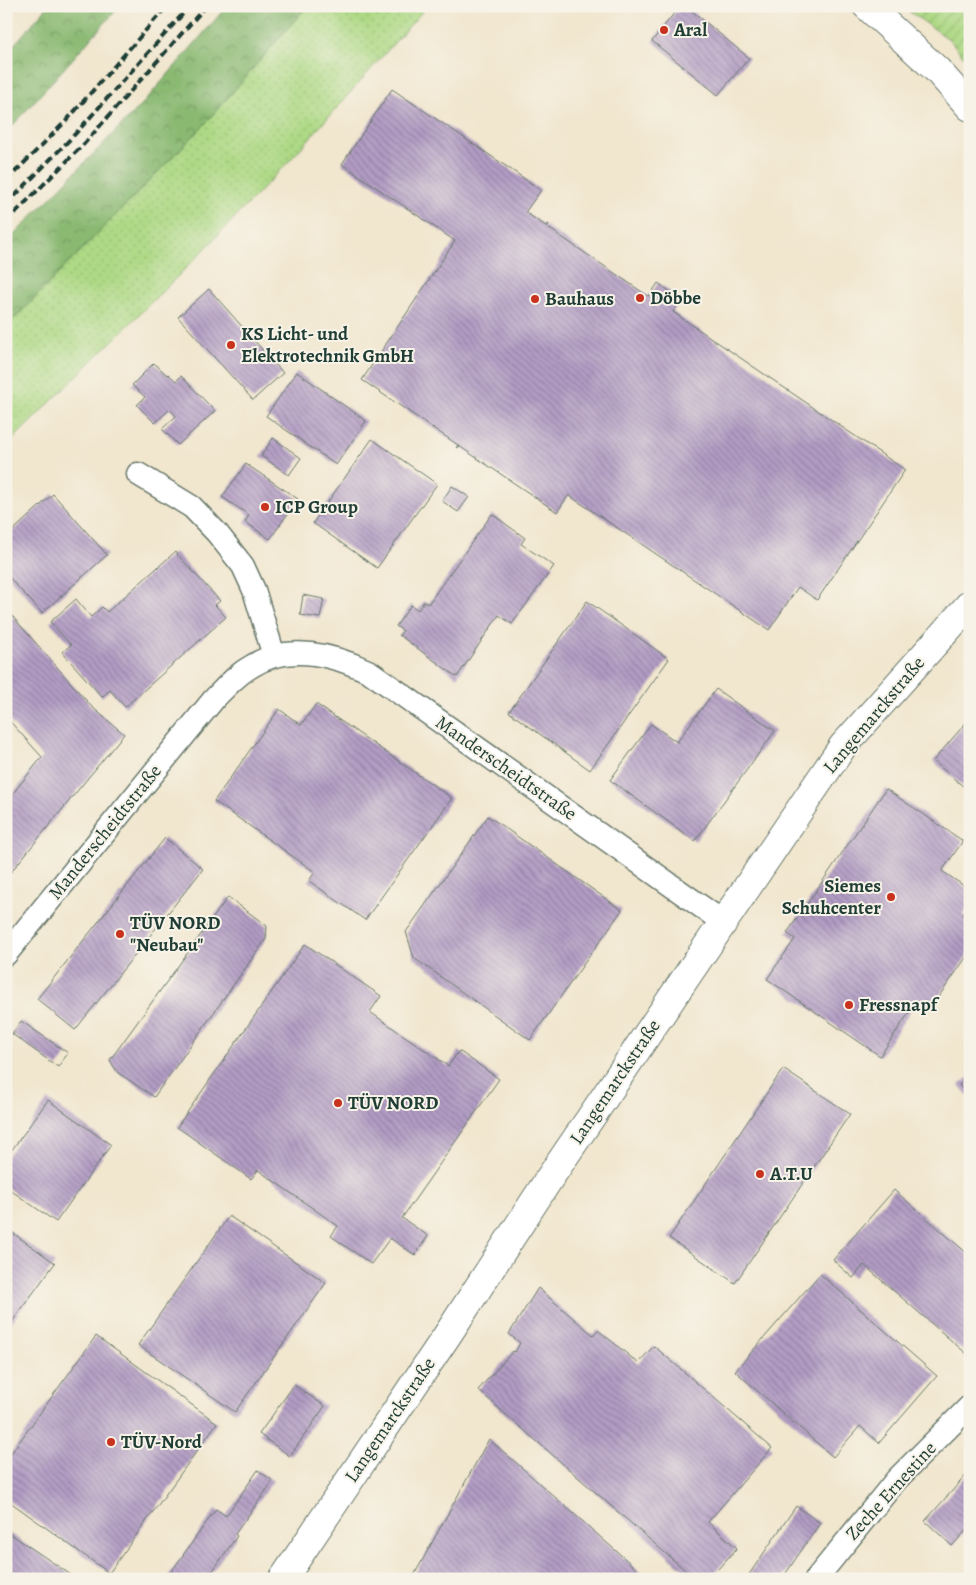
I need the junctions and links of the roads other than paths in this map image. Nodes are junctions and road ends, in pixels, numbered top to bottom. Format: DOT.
graph roads {
  1 [pos="867,6"];
  2 [pos="970,107"];
  3 [pos="138,474"];
  4 [pos="970,604"];
  5 [pos="274,656"];
  6 [pos="723,922"];
  7 [pos="6,954"];
  8 [pos="970,1406"];
  9 [pos="283,1579"];
  10 [pos="816,1579"];
  1 -- 2 [label="street"];
  3 -- 5 [label="street"];
  4 -- 6 [label="street, Langemarckstraße"];
  5 -- 6 [label="street, Manderscheidtstraße"];
  5 -- 7 [label="street, Manderscheidtstraße"];
  6 -- 9 [label="street, Langemarckstraße"];
  8 -- 10 [label="street, Zeche Ernestine"];
}
